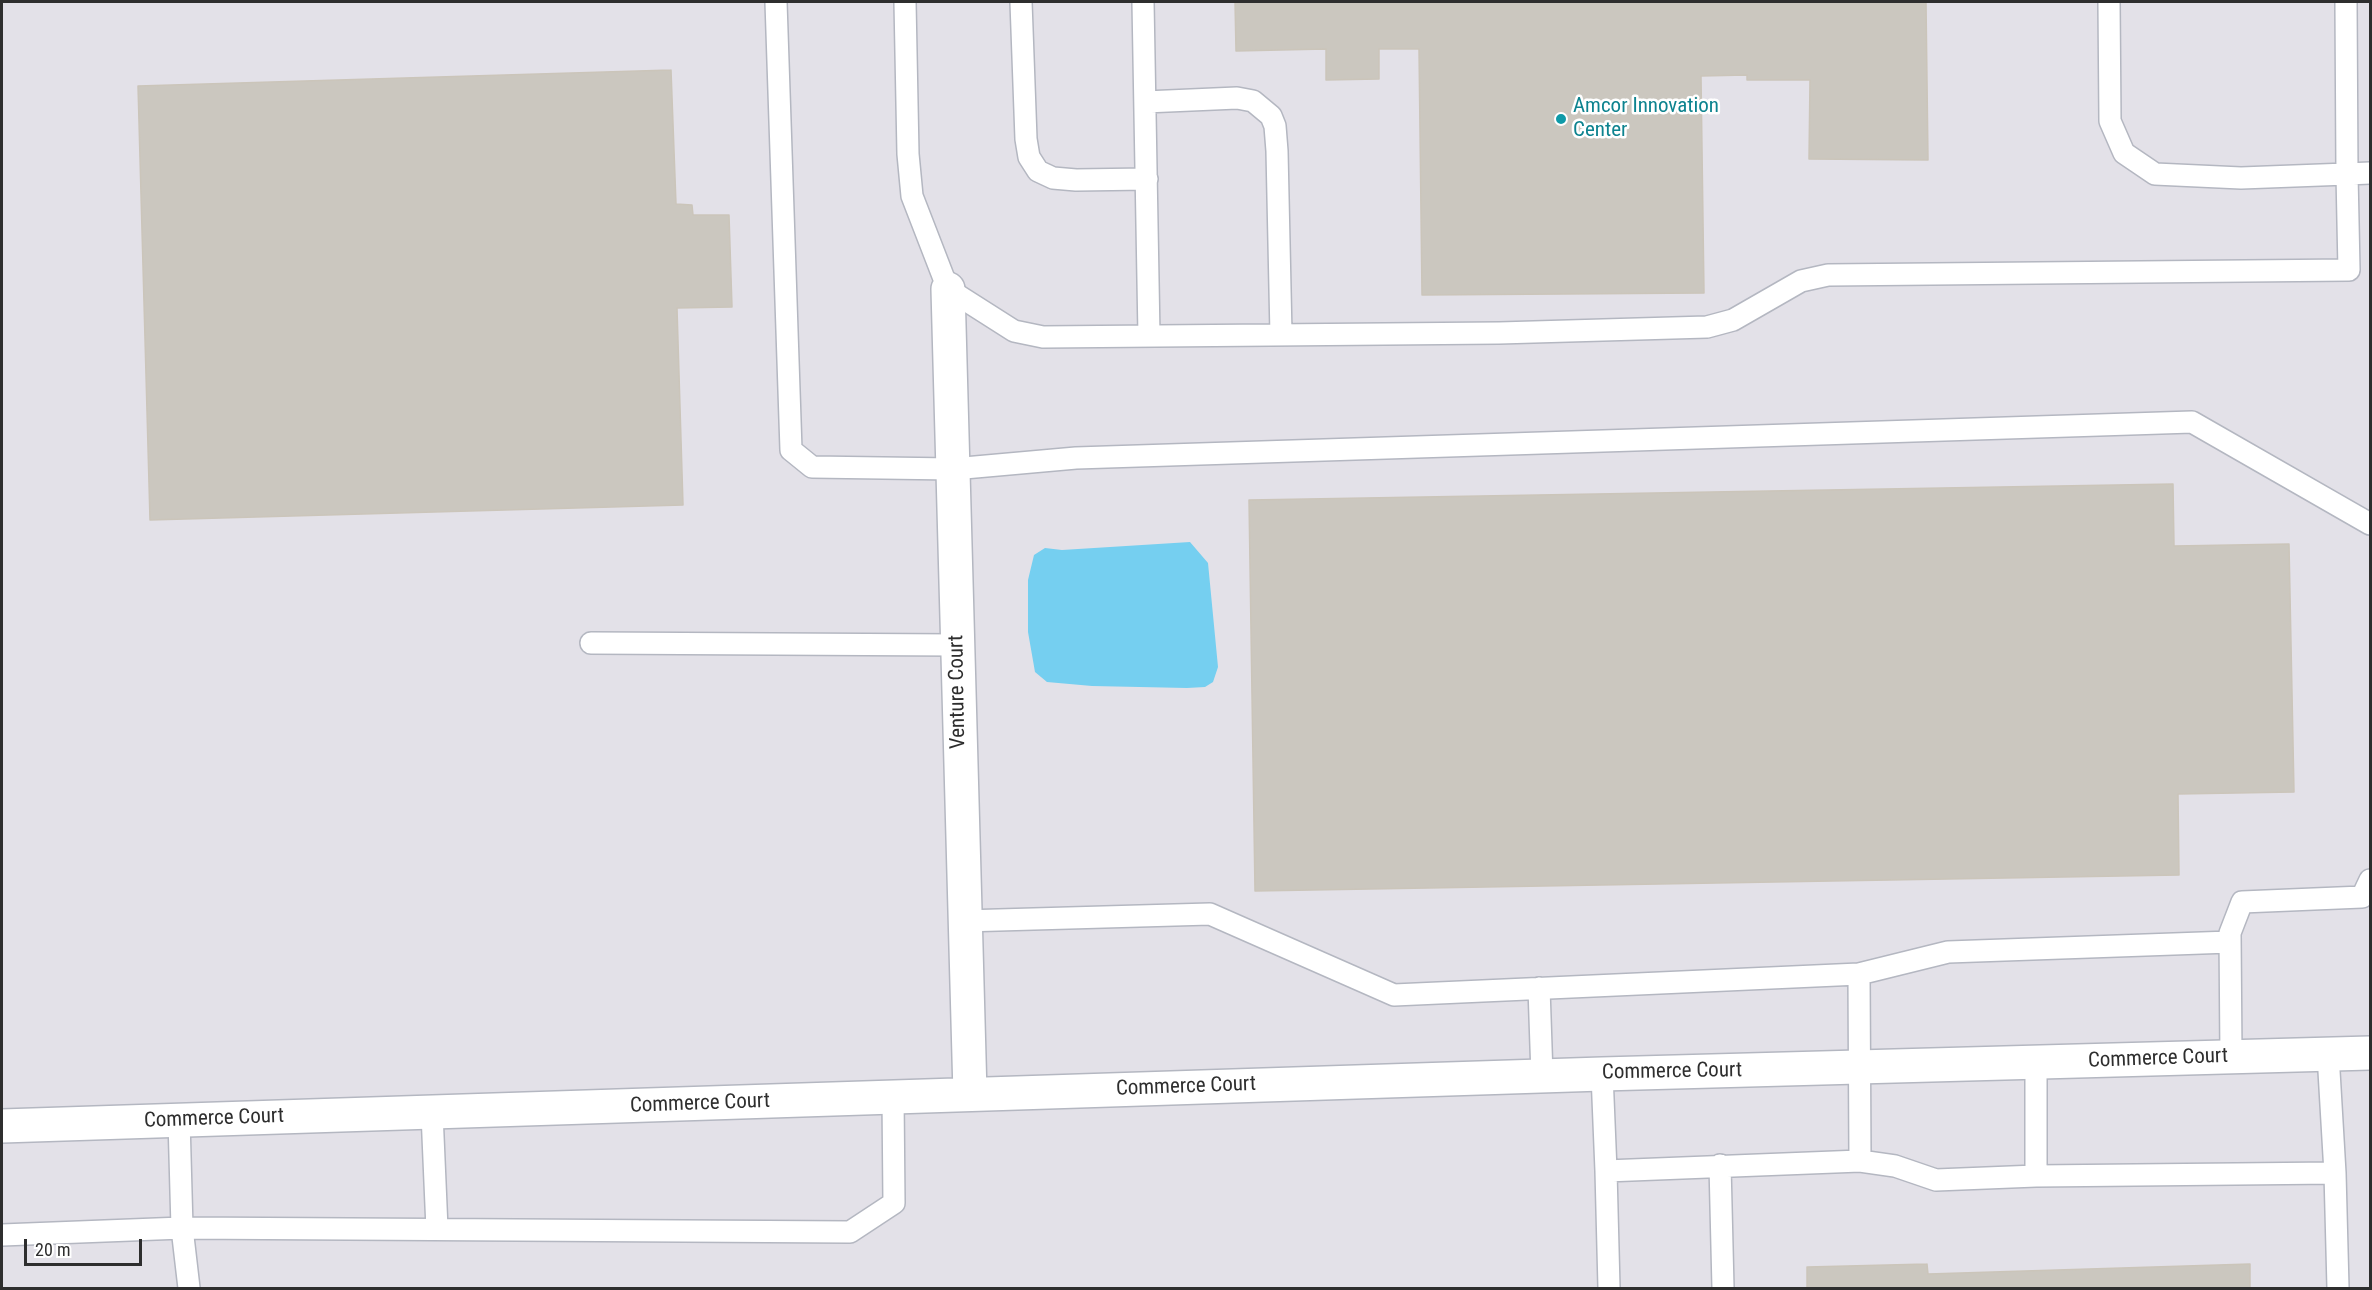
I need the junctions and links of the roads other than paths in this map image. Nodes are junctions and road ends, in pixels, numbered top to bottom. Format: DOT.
graph roads {
  1 [pos="776,2"];
  2 [pos="906,2"];
  3 [pos="1021,2"];
  4 [pos="1143,2"];
  5 [pos="2109,2"];
  6 [pos="2346,2"];
  7 [pos="1145,102"];
  8 [pos="2370,173"];
  9 [pos="2348,174"];
  10 [pos="1147,179"];
  11 [pos="948,289"];
  12 [pos="1281,335"];
  13 [pos="1149,336"];
  14 [pos="953,469"];
  15 [pos="2370,524"];
  16 [pos="591,644"];
  17 [pos="957,645"];
  18 [pos="2370,880"];
  19 [pos="963,921"];
  20 [pos="2230,942"];
  21 [pos="1859,974"];
  22 [pos="1539,988"];
  23 [pos="2370,1053"];
  24 [pos="2328,1054"];
  25 [pos="2231,1056"];
  26 [pos="2036,1063"];
  27 [pos="1861,1067"];
  28 [pos="1602,1074"];
  29 [pos="1542,1076"];
  30 [pos="970,1094"];
  31 [pos="893,1097"];
  32 [pos="432,1113"];
  33 [pos="179,1120"];
  34 [pos="2,1126"];
  35 [pos="1860,1161"];
  36 [pos="1720,1165"];
  37 [pos="1606,1171"];
  38 [pos="2335,1173"];
  39 [pos="2036,1176"];
  40 [pos="182,1228"];
  41 [pos="437,1229"];
  42 [pos="2,1235"];
  43 [pos="189,1288"];
  44 [pos="1609,1288"];
  45 [pos="1723,1288"];
  46 [pos="2338,1288"];
  1 -- 14 [label="lane"];
  2 -- 11 [label="lane"];
  3 -- 10 [label="lane"];
  4 -- 7 [label="lane"];
  5 -- 9 [label="lane"];
  6 -- 9 [label="lane"];
  7 -- 10 [label="lane"];
  7 -- 12 [label="lane"];
  8 -- 9 [label="lane"];
  9 -- 12 [label="lane"];
  10 -- 13 [label="lane"];
  11 -- 13 [label="lane"];
  11 -- 14 [label="street, Venture Court"];
  12 -- 13 [label="lane"];
  14 -- 15 [label="lane"];
  14 -- 17 [label="street, Venture Court"];
  16 -- 17 [label="lane"];
  17 -- 19 [label="street, Venture Court"];
  18 -- 20 [label="lane"];
  19 -- 22 [label="lane"];
  19 -- 30 [label="street, Venture Court"];
  20 -- 21 [label="lane"];
  20 -- 25 [label="lane"];
  21 -- 22 [label="lane"];
  21 -- 27 [label="lane"];
  22 -- 29 [label="lane"];
  23 -- 24 [label="street, Commerce Court"];
  24 -- 25 [label="street, Commerce Court"];
  24 -- 38 [label="lane"];
  25 -- 26 [label="street, Commerce Court"];
  26 -- 27 [label="street, Commerce Court"];
  26 -- 39 [label="lane"];
  27 -- 28 [label="street, Commerce Court"];
  27 -- 35 [label="lane"];
  28 -- 29 [label="street, Commerce Court"];
  28 -- 37 [label="lane"];
  29 -- 30 [label="street, Commerce Court"];
  30 -- 31 [label="street, Commerce Court"];
  31 -- 32 [label="street, Commerce Court"];
  31 -- 41 [label="lane"];
  32 -- 33 [label="street, Commerce Court"];
  32 -- 41 [label="lane"];
  33 -- 34 [label="street, Commerce Court"];
  33 -- 40 [label="lane"];
  35 -- 36 [label="lane"];
  35 -- 39 [label="lane"];
  36 -- 37 [label="lane"];
  36 -- 45 [label="lane"];
  37 -- 44 [label="lane"];
  38 -- 39 [label="lane"];
  38 -- 46 [label="lane"];
  40 -- 41 [label="lane"];
  40 -- 42 [label="lane"];
  40 -- 43 [label="lane"];
}
